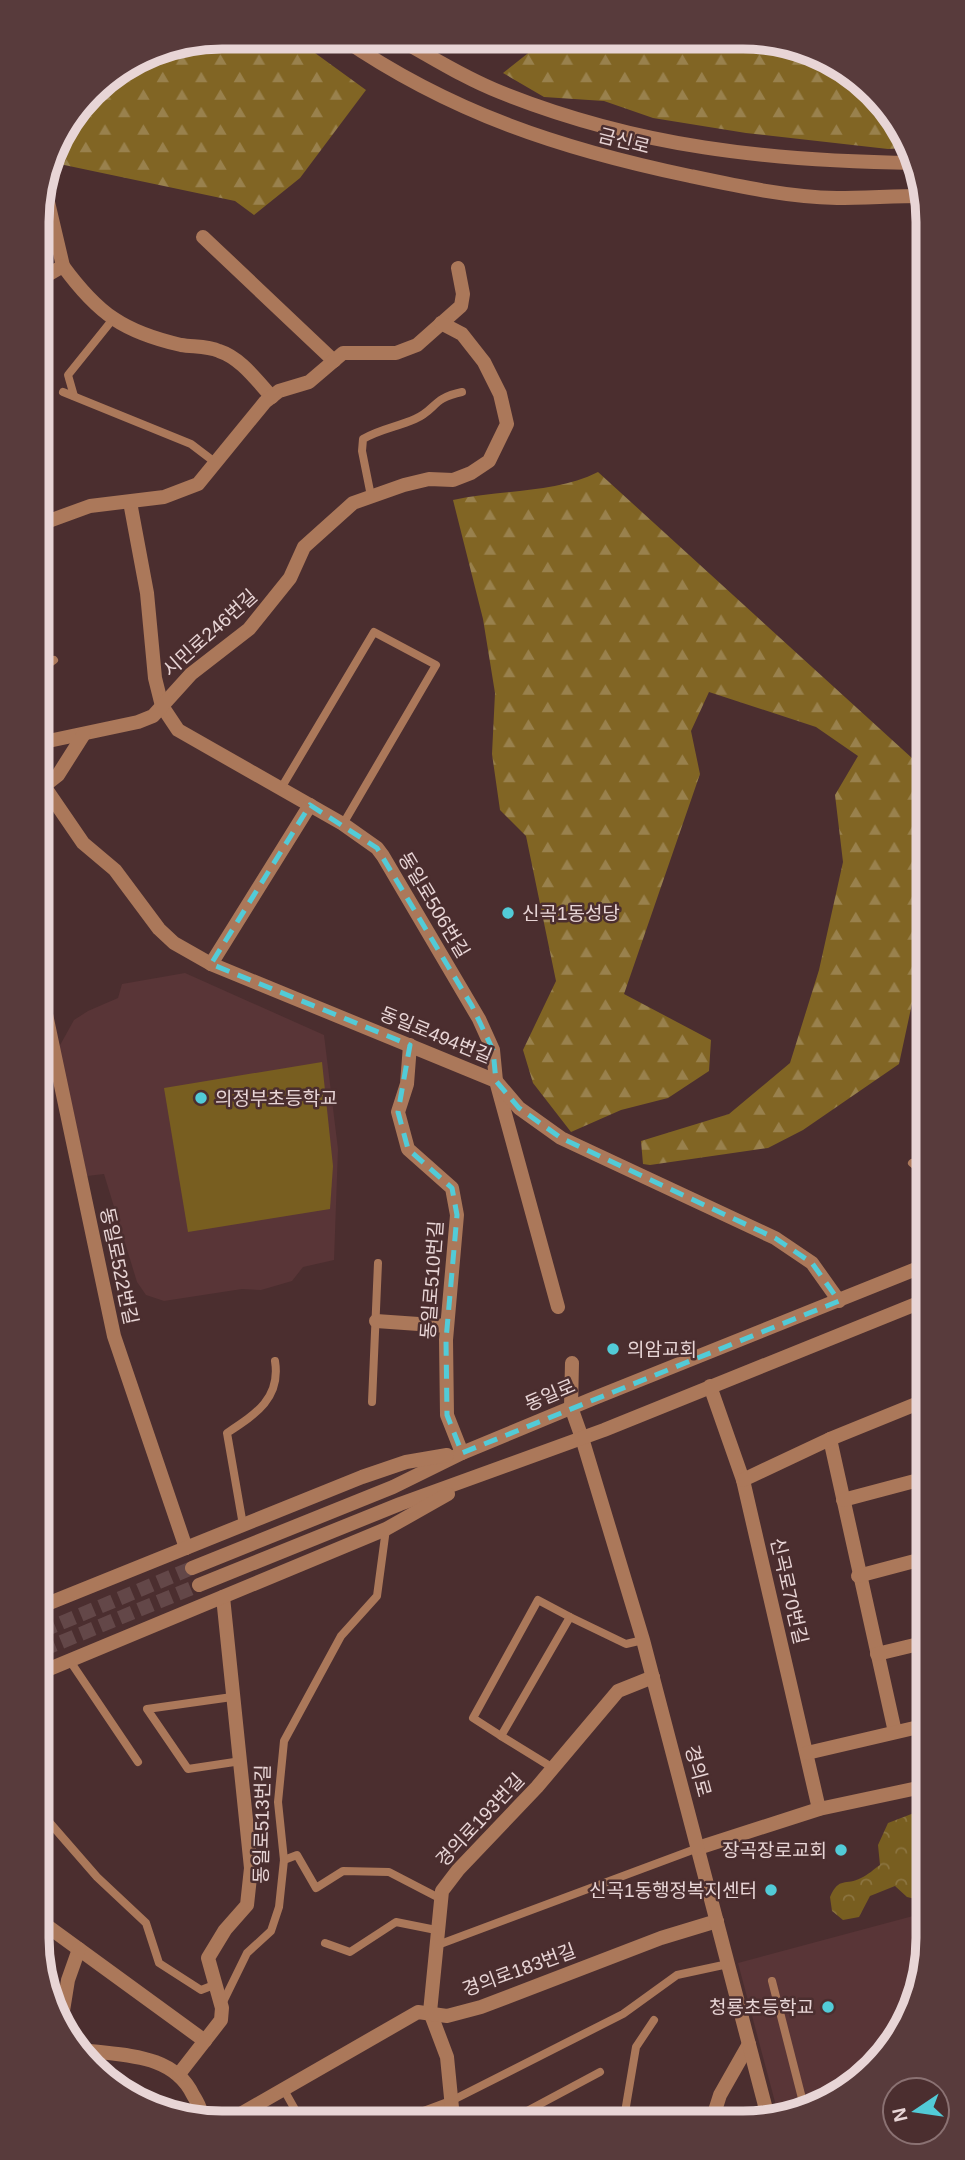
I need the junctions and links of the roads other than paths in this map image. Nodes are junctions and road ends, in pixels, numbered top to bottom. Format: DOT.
graph roads {
  1 [pos="359,49"];
  2 [pos="418,49"];
  3 [pos="905,163"];
  4 [pos="914,196"];
  5 [pos="49,208"];
  6 [pos="203,237"];
  7 [pos="63,266"];
  8 [pos="458,268"];
  9 [pos="49,274"];
  10 [pos="113,319"];
  11 [pos="441,323"];
  12 [pos="334,361"];
  13 [pos="63,392"];
  14 [pos="462,392"];
  15 [pos="74,397"];
  16 [pos="272,397"];
  17 [pos="215,463"];
  18 [pos="371,496"];
  19 [pos="130,502"];
  20 [pos="49,521"];
  21 [pos="54,660"];
  22 [pos="49,664"];
  23 [pos="162,706"];
  24 [pos="84,734"];
  25 [pos="49,741"];
  26 [pos="49,781"];
  27 [pos="281,790"];
  28 [pos="49,797"];
  29 [pos="310,805"];
  30 [pos="343,824"];
  31 [pos="211,964"];
  32 [pos="49,1029"];
  33 [pos="410,1045"];
  34 [pos="496,1080"];
  35 [pos="912,1163"];
  36 [pos="916,1166"];
  37 [pos="379,1263"];
  38 [pos="916,1269"];
  39 [pos="839,1301"];
  40 [pos="916,1304"];
  41 [pos="558,1307"];
  42 [pos="376,1321"];
  43 [pos="447,1326"];
  44 [pos="275,1361"];
  45 [pos="572,1363"];
  46 [pos="710,1386"];
  47 [pos="372,1402"];
  48 [pos="916,1404"];
  49 [pos="571,1407"];
  50 [pos="582,1438"];
  51 [pos="830,1439"];
  52 [pos="462,1453"];
  53 [pos="472,1480"];
  54 [pos="743,1480"];
  55 [pos="916,1482"];
  56 [pos="843,1500"];
  57 [pos="243,1525"];
  58 [pos="386,1529"];
  59 [pos="186,1548"];
  60 [pos="916,1561"];
  61 [pos="192,1568"];
  62 [pos="858,1576"];
  63 [pos="199,1585"];
  64 [pos="223,1597"];
  65 [pos="49,1603"];
  66 [pos="570,1616"];
  67 [pos="643,1640"];
  68 [pos="916,1645"];
  69 [pos="877,1654"];
  70 [pos="70,1661"];
  71 [pos="49,1669"];
  72 [pos="653,1677"];
  73 [pos="232,1697"];
  74 [pos="916,1727"];
  75 [pos="895,1732"];
  76 [pos="501,1736"];
  77 [pos="807,1753"];
  78 [pos="242,1761"];
  79 [pos="138,1762"];
  80 [pos="553,1768"];
  81 [pos="916,1788"];
  82 [pos="820,1809"];
  83 [pos="49,1822"];
  84 [pos="698,1848"];
  85 [pos="284,1860"];
  86 [pos="441,1899"];
  87 [pos="717,1922"];
  88 [pos="49,1927"];
  89 [pos="436,1930"];
  90 [pos="326,1943"];
  91 [pos="434,1947"];
  92 [pos="79,1949"];
  93 [pos="728,1964"];
  94 [pos="772,1982"];
  95 [pos="214,1984"];
  96 [pos="63,2007"];
  97 [pos="222,2008"];
  98 [pos="430,2012"];
  99 [pos="654,2020"];
  100 [pos="205,2041"];
  101 [pos="749,2044"];
  102 [pos="92,2051"];
  103 [pos="600,2072"];
  104 [pos="179,2074"];
  105 [pos="284,2090"];
  106 [pos="453,2100"];
  107 [pos="802,2100"];
  108 [pos="201,2110"];
  109 [pos="766,2110"];
  110 [pos="246,2111"];
  111 [pos="296,2111"];
  112 [pos="423,2111"];
  113 [pos="453,2111"];
  114 [pos="527,2111"];
  115 [pos="625,2111"];
  116 [pos="715,2111"];
  1 -- 4 [label="street, 금신로"];
  2 -- 3 [label="street, 금신로"];
  5 -- 7 [label="street"];
  6 -- 12 [label="street"];
  7 -- 9 [label="street"];
  7 -- 10 [label="street"];
  8 -- 11 [label="street"];
  10 -- 15 [label="lane"];
  10 -- 16 [label="street"];
  11 -- 12 [label="street"];
  11 -- 18 [label="street, 시민로246번길"];
  12 -- 16 [label="street"];
  13 -- 15 [label="lane"];
  14 -- 18 [label="lane"];
  15 -- 17 [label="lane"];
  16 -- 17 [label="street"];
  17 -- 19 [label="street"];
  18 -- 23 [label="street, 시민로246번길"];
  19 -- 20 [label="street"];
  19 -- 23 [label="street, 동일로506번길"];
  21 -- 22 [label="lane"];
  23 -- 24 [label="street, 시민로246번길"];
  23 -- 27 [label="street, 동일로506번길"];
  24 -- 25 [label="street, 시민로246번길"];
  24 -- 26 [label="street"];
  27 -- 29 [label="street, 동일로506번길"];
  27 -- 30 [label="lane"];
  28 -- 31 [label="street, 동일로494번길"];
  29 -- 30 [label="street, 동일로506번길"];
  29 -- 31 [label="street"];
  30 -- 34 [label="street, 동일로506번길"];
  31 -- 33 [label="street, 동일로494번길"];
  32 -- 59 [label="street, 동일로522번길"];
  33 -- 34 [label="street, 동일로494번길"];
  33 -- 43 [label="street, 동일로510번길"];
  34 -- 39 [label="street, 동일로494번길"];
  34 -- 41 [label="street, 동일로506번길"];
  35 -- 36 [label="lane"];
  37 -- 42 [label="lane"];
  38 -- 39 [label="street, 동일로"];
  39 -- 49 [label="street, 동일로"];
  40 -- 46 [label="street"];
  42 -- 43 [label="street"];
  42 -- 47 [label="lane"];
  43 -- 52 [label="street, 동일로510번길"];
  44 -- 57 [label="lane"];
  45 -- 49 [label="street"];
  46 -- 50 [label="street"];
  46 -- 54 [label="street, 신곡로70번길"];
  48 -- 51 [label="street"];
  49 -- 50 [label="street"];
  49 -- 52 [label="street, 동일로"];
  50 -- 53 [label="street"];
  50 -- 67 [label="street, 경의로"];
  51 -- 54 [label="street"];
  51 -- 56 [label="street"];
  52 -- 57 [label="street"];
  52 -- 61 [label="street, 동일로"];
  53 -- 58 [label="street"];
  53 -- 63 [label="street"];
  54 -- 77 [label="street, 신곡로70번길"];
  55 -- 56 [label="street"];
  56 -- 62 [label="street"];
  57 -- 59 [label="street"];
  58 -- 64 [label="street"];
  58 -- 85 [label="lane, 동일로513번길"];
  59 -- 65 [label="street"];
  60 -- 62 [label="street"];
  62 -- 69 [label="street"];
  64 -- 70 [label="street"];
  64 -- 73 [label="street"];
  66 -- 67 [label="lane"];
  66 -- 76 [label="lane"];
  66 -- 76 [label="lane"];
  67 -- 72 [label="street, 경의로"];
  68 -- 69 [label="street"];
  69 -- 75 [label="street"];
  70 -- 71 [label="street"];
  70 -- 79 [label="lane"];
  72 -- 80 [label="street, 경의로193번길"];
  72 -- 84 [label="street, 경의로"];
  73 -- 78 [label="street"];
  73 -- 78 [label="lane"];
  74 -- 75 [label="street"];
  75 -- 77 [label="street"];
  76 -- 80 [label="lane"];
  77 -- 82 [label="street, 신곡로70번길"];
  78 -- 95 [label="street"];
  80 -- 86 [label="street, 경의로193번길"];
  81 -- 82 [label="street"];
  82 -- 84 [label="street"];
  83 -- 95 [label="lane"];
  84 -- 87 [label="street, 경의로"];
  84 -- 91 [label="lane"];
  85 -- 86 [label="lane"];
  85 -- 97 [label="lane, 동일로513번길"];
  86 -- 89 [label="street, 경의로193번길"];
  87 -- 93 [label="street, 경의로"];
  87 -- 98 [label="street, 경의로183번길"];
  88 -- 92 [label="street"];
  89 -- 90 [label="lane"];
  89 -- 91 [label="street, 경의로193번길"];
  91 -- 98 [label="street, 경의로193번길"];
  92 -- 96 [label="street"];
  92 -- 100 [label="street"];
  93 -- 101 [label="street, 경의로"];
  93 -- 106 [label="lane"];
  94 -- 107 [label="lane"];
  95 -- 97 [label="street"];
  97 -- 100 [label="street, 동일로513번길"];
  98 -- 105 [label="street, 경의로183번길"];
  98 -- 106 [label="street, 경의로193번길"];
  99 -- 115 [label="lane"];
  100 -- 104 [label="street, 동일로513번길"];
  101 -- 109 [label="street, 경의로"];
  101 -- 116 [label="street"];
  102 -- 104 [label="street"];
  103 -- 114 [label="lane"];
  104 -- 108 [label="street"];
  105 -- 110 [label="street, 경의로183번길"];
  105 -- 111 [label="lane"];
  106 -- 112 [label="lane"];
  106 -- 113 [label="street, 경의로193번길"];
}
